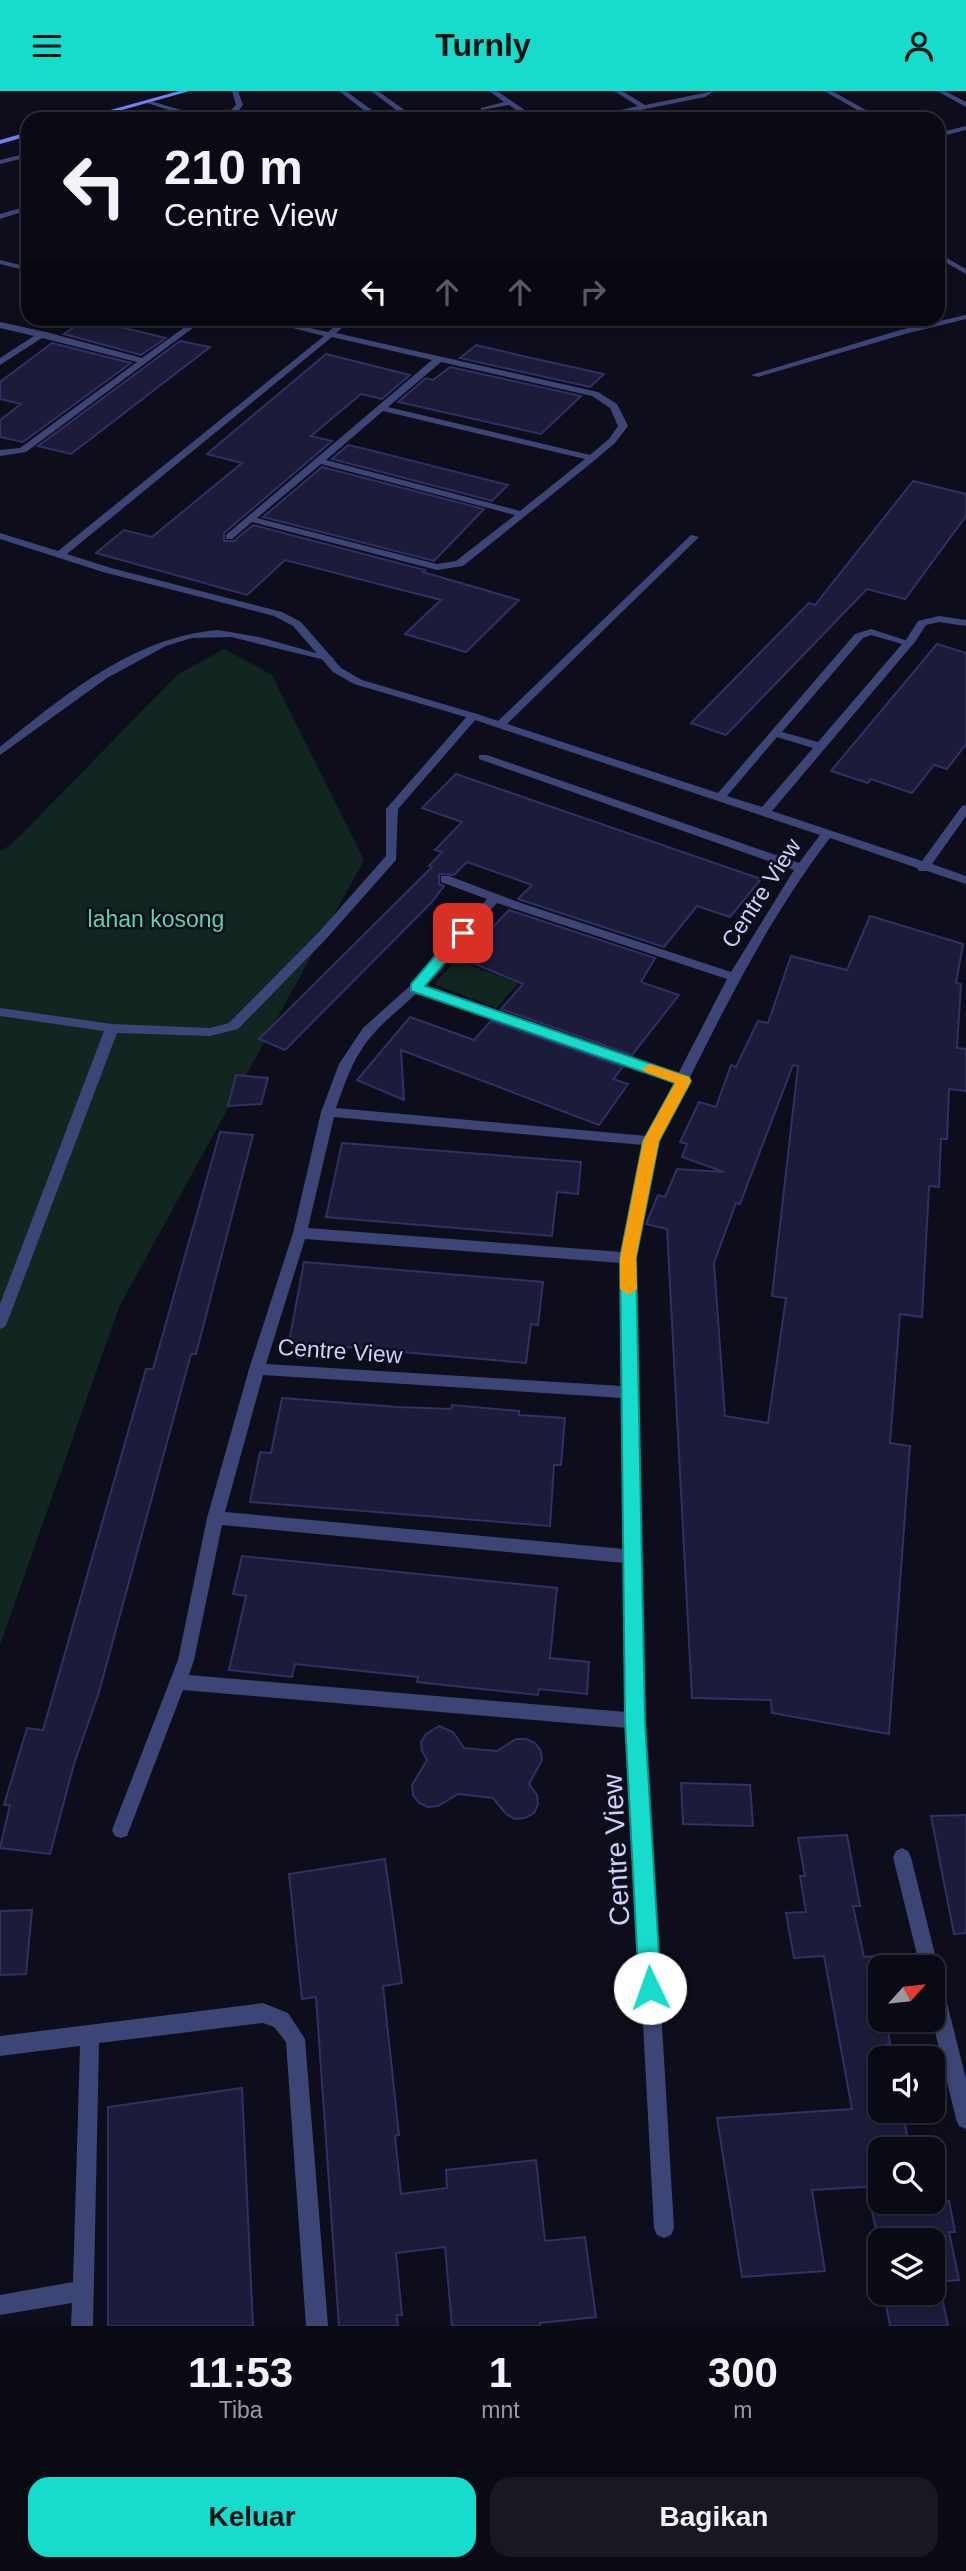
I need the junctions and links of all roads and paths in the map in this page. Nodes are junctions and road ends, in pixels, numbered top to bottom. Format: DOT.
graph roads {
  1 [pos="187,91"];
  2 [pos="234,91"];
  3 [pos="342,91"];
  4 [pos="374,91"];
  5 [pos="492,91"];
  6 [pos="617,91"];
  7 [pos="711,91"];
  8 [pos="827,91"];
  9 [pos="940,91"];
  10 [pos="147,102"];
  11 [pos="509,103"];
  12 [pos="966,105"];
  13 [pos="644,107"];
  14 [pos="483,109"];
  15 [pos="109,112"];
  16 [pos="180,112"];
  17 [pos="234,112"];
  18 [pos="370,112"];
  19 [pos="402,112"];
  20 [pos="523,112"];
  21 [pos="624,112"];
  22 [pos="865,112"];
  23 [pos="966,128"];
  24 [pos="945,133"];
  25 [pos="21,136"];
  26 [pos="0,142"];
  27 [pos="21,157"];
  28 [pos="0,162"];
  29 [pos="21,211"];
  30 [pos="0,217"];
  31 [pos="945,259"];
  32 [pos="0,263"];
  33 [pos="21,268"];
  34 [pos="966,272"];
  35 [pos="966,317"];
  36 [pos="945,322"];
  37 [pos="0,325"];
  38 [pos="191,326"];
  39 [pos="294,326"];
  40 [pos="341,326"];
  41 [pos="928,326"];
  42 [pos="43,334"];
  43 [pos="331,334"];
  44 [pos="440,358"];
  45 [pos="143,361"];
  46 [pos="0,362"];
  47 [pos="755,375"];
  48 [pos="383,408"];
  49 [pos="0,453"];
  50 [pos="592,458"];
  51 [pos="320,461"];
  52 [pos="522,515"];
  53 [pos="250,519"];
  54 [pos="0,536"];
  55 [pos="229,537"];
  56 [pos="694,537"];
  57 [pos="61,555"];
  58 [pos="966,623"];
  59 [pos="909,643"];
  60 [pos="328,658"];
  61 [pos="473,716"];
  62 [pos="500,725"];
  63 [pos="774,733"];
  64 [pos="820,746"];
  65 [pos="0,752"];
  66 [pos="483,757"];
  67 [pos="720,797"];
  68 [pos="966,808"];
  69 [pos="765,811"];
  70 [pos="827,834"];
  71 [pos="801,868"];
  72 [pos="923,868"];
  73 [pos="445,879"];
  74 [pos="966,880"];
  75 [pos="495,898"];
  76 [pos="734,978"];
  77 [pos="416,987"];
  78 [pos="0,1012"];
  79 [pos="113,1028"];
  80 [pos="684,1081"];
  81 [pos="328,1112"];
  82 [pos="651,1141"];
  83 [pos="300,1233"];
  84 [pos="628,1258"];
  85 [pos="0,1324"];
  86 [pos="257,1369"];
  87 [pos="630,1392"];
  88 [pos="215,1518"];
  89 [pos="632,1557"];
  90 [pos="179,1682"];
  91 [pos="635,1721"];
  92 [pos="121,1830"];
  93 [pos="902,1857"];
  94 [pos="926,1955"];
  95 [pos="945,2032"];
  96 [pos="90,2035"];
  97 [pos="0,2046"];
  98 [pos="966,2119"];
  99 [pos="664,2228"];
  100 [pos="81,2291"];
  101 [pos="0,2305"];
  102 [pos="82,2326"];
  103 [pos="317,2326"];
  1 -- 10 [label="street"];
  2 -- 17 [label="street"];
  3 -- 18 [label="street"];
  4 -- 19 [label="street"];
  5 -- 11 [label="street"];
  6 -- 13 [label="street"];
  7 -- 13 [label="street"];
  8 -- 22 [label="street"];
  9 -- 12 [label="street"];
  10 -- 15 [label="street"];
  10 -- 16 [label="street"];
  11 -- 14 [label="street"];
  11 -- 20 [label="street"];
  13 -- 21 [label="street"];
  23 -- 24 [label="street"];
  25 -- 26 [label="street"];
  27 -- 28 [label="street"];
  29 -- 30 [label="street"];
  31 -- 34 [label="street"];
  32 -- 33 [label="street"];
  35 -- 36 [label="street"];
  37 -- 42 [label="street"];
  38 -- 45 [label="street"];
  39 -- 43 [label="street"];
  40 -- 43 [label="street"];
  41 -- 47 [label="street"];
  42 -- 45 [label="street"];
  42 -- 46 [label="street"];
  43 -- 44 [label="street"];
  43 -- 57 [label="street"];
  44 -- 48 [label="street"];
  44 -- 50 [label="street"];
  45 -- 49 [label="street"];
  48 -- 50 [label="street"];
  48 -- 51 [label="street"];
  50 -- 52 [label="street"];
  51 -- 52 [label="street"];
  51 -- 53 [label="street"];
  52 -- 53 [label="street"];
  53 -- 55 [label="street"];
  54 -- 57 [label="street"];
  56 -- 62 [label="street"];
  57 -- 60 [label="street"];
  58 -- 59 [label="street"];
  59 -- 63 [label="street"];
  59 -- 64 [label="street"];
  60 -- 61 [label="street"];
  60 -- 65 [label="street"];
  61 -- 62 [label="street"];
  61 -- 79 [label="street"];
  62 -- 67 [label="street"];
  63 -- 64 [label="street"];
  63 -- 67 [label="street"];
  64 -- 69 [label="street"];
  66 -- 71 [label="street"];
  67 -- 69 [label="street"];
  68 -- 72 [label="street"];
  69 -- 70 [label="street"];
  70 -- 71 [label="street, Centre View"];
  70 -- 72 [label="street"];
  71 -- 76 [label="street, Centre View"];
  72 -- 74 [label="street"];
  73 -- 75 [label="street, Centre View"];
  75 -- 76 [label="street, Centre View"];
  75 -- 77 [label="street, Centre View"];
  76 -- 80 [label="street, Centre View"];
  77 -- 80 [label="street"];
  77 -- 81 [label="street, Centre View"];
  78 -- 79 [label="street"];
  79 -- 85 [label="street"];
  80 -- 82 [label="street, Centre View"];
  81 -- 82 [label="street"];
  81 -- 83 [label="street, Centre View"];
  82 -- 84 [label="street, Centre View"];
  83 -- 84 [label="street"];
  83 -- 86 [label="street, Centre View"];
  84 -- 87 [label="street, Centre View"];
  86 -- 87 [label="street, Centre View"];
  86 -- 88 [label="street, Centre View"];
  87 -- 89 [label="street, Centre View"];
  88 -- 89 [label="street"];
  88 -- 90 [label="street, Centre View"];
  89 -- 91 [label="street, Centre View"];
  90 -- 91 [label="street"];
  90 -- 92 [label="street, Centre View"];
  91 -- 99 [label="street, Centre View"];
  93 -- 94 [label="street"];
  95 -- 98 [label="street"];
  96 -- 97 [label="street"];
  96 -- 100 [label="street"];
  96 -- 103 [label="street"];
  100 -- 101 [label="street"];
  100 -- 102 [label="street"];
}
